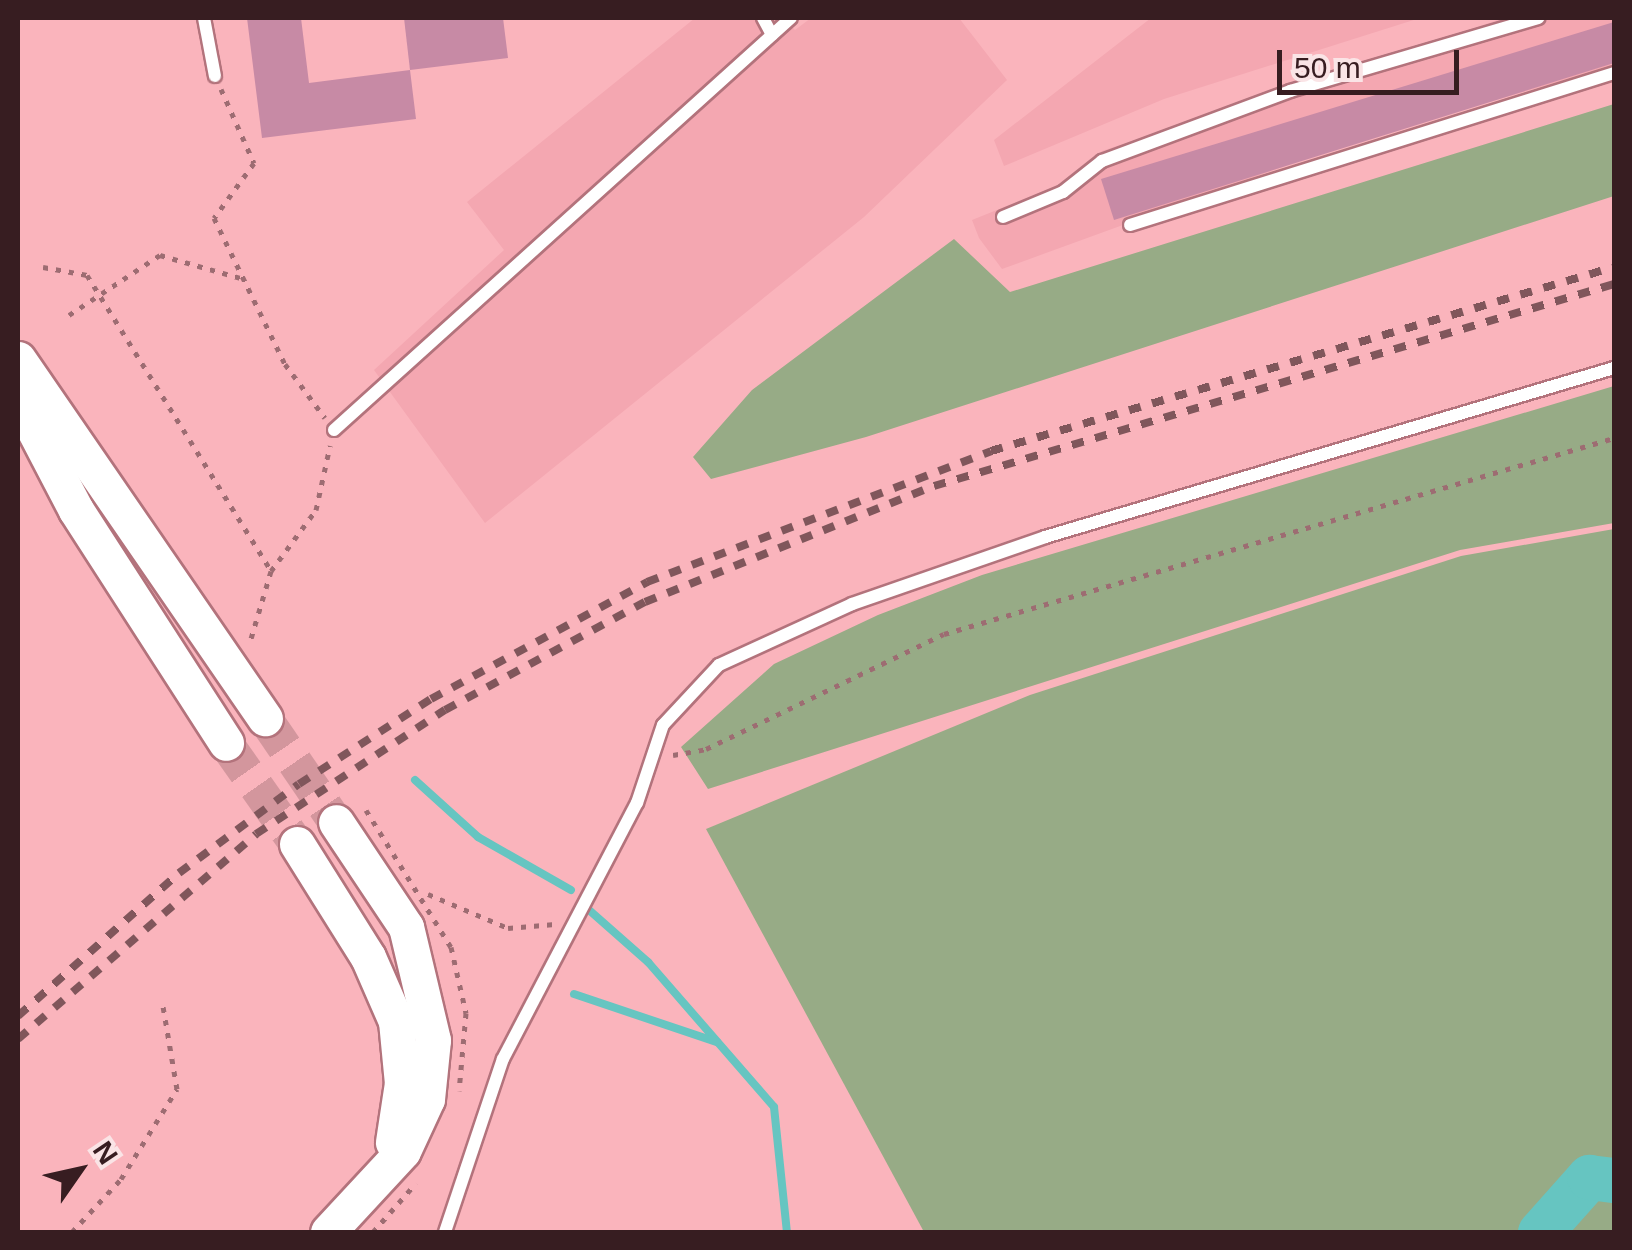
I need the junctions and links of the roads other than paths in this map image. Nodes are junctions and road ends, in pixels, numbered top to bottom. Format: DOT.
graph roads {
  1 [pos="204,18"];
  2 [pos="763,18"];
  3 [pos="792,18"];
  4 [pos="1538,18"];
  5 [pos="772,34"];
  6 [pos="1614,74"];
  7 [pos="216,76"];
  8 [pos="1003,217"];
  9 [pos="1130,225"];
  10 [pos="18,359"];
  11 [pos="1614,368"];
  12 [pos="18,399"];
  13 [pos="334,430"];
  14 [pos="265,718"];
  15 [pos="226,743"];
  16 [pos="336,822"];
  17 [pos="297,844"];
  18 [pos="364,1201"];
  19 [pos="328,1232"];
  20 [pos="445,1232"];
  1 -- 7 [label="lane"];
  2 -- 5 [label="lane"];
  3 -- 5 [label="lane"];
  4 -- 8 [label="lane"];
  5 -- 13 [label="lane"];
  6 -- 9 [label="lane"];
  10 -- 14 [label="main road"];
  11 -- 20 [label="lane"];
  12 -- 15 [label="main road"];
  16 -- 18 [label="main road"];
  17 -- 18 [label="main road"];
  18 -- 19 [label="main road"];
}
